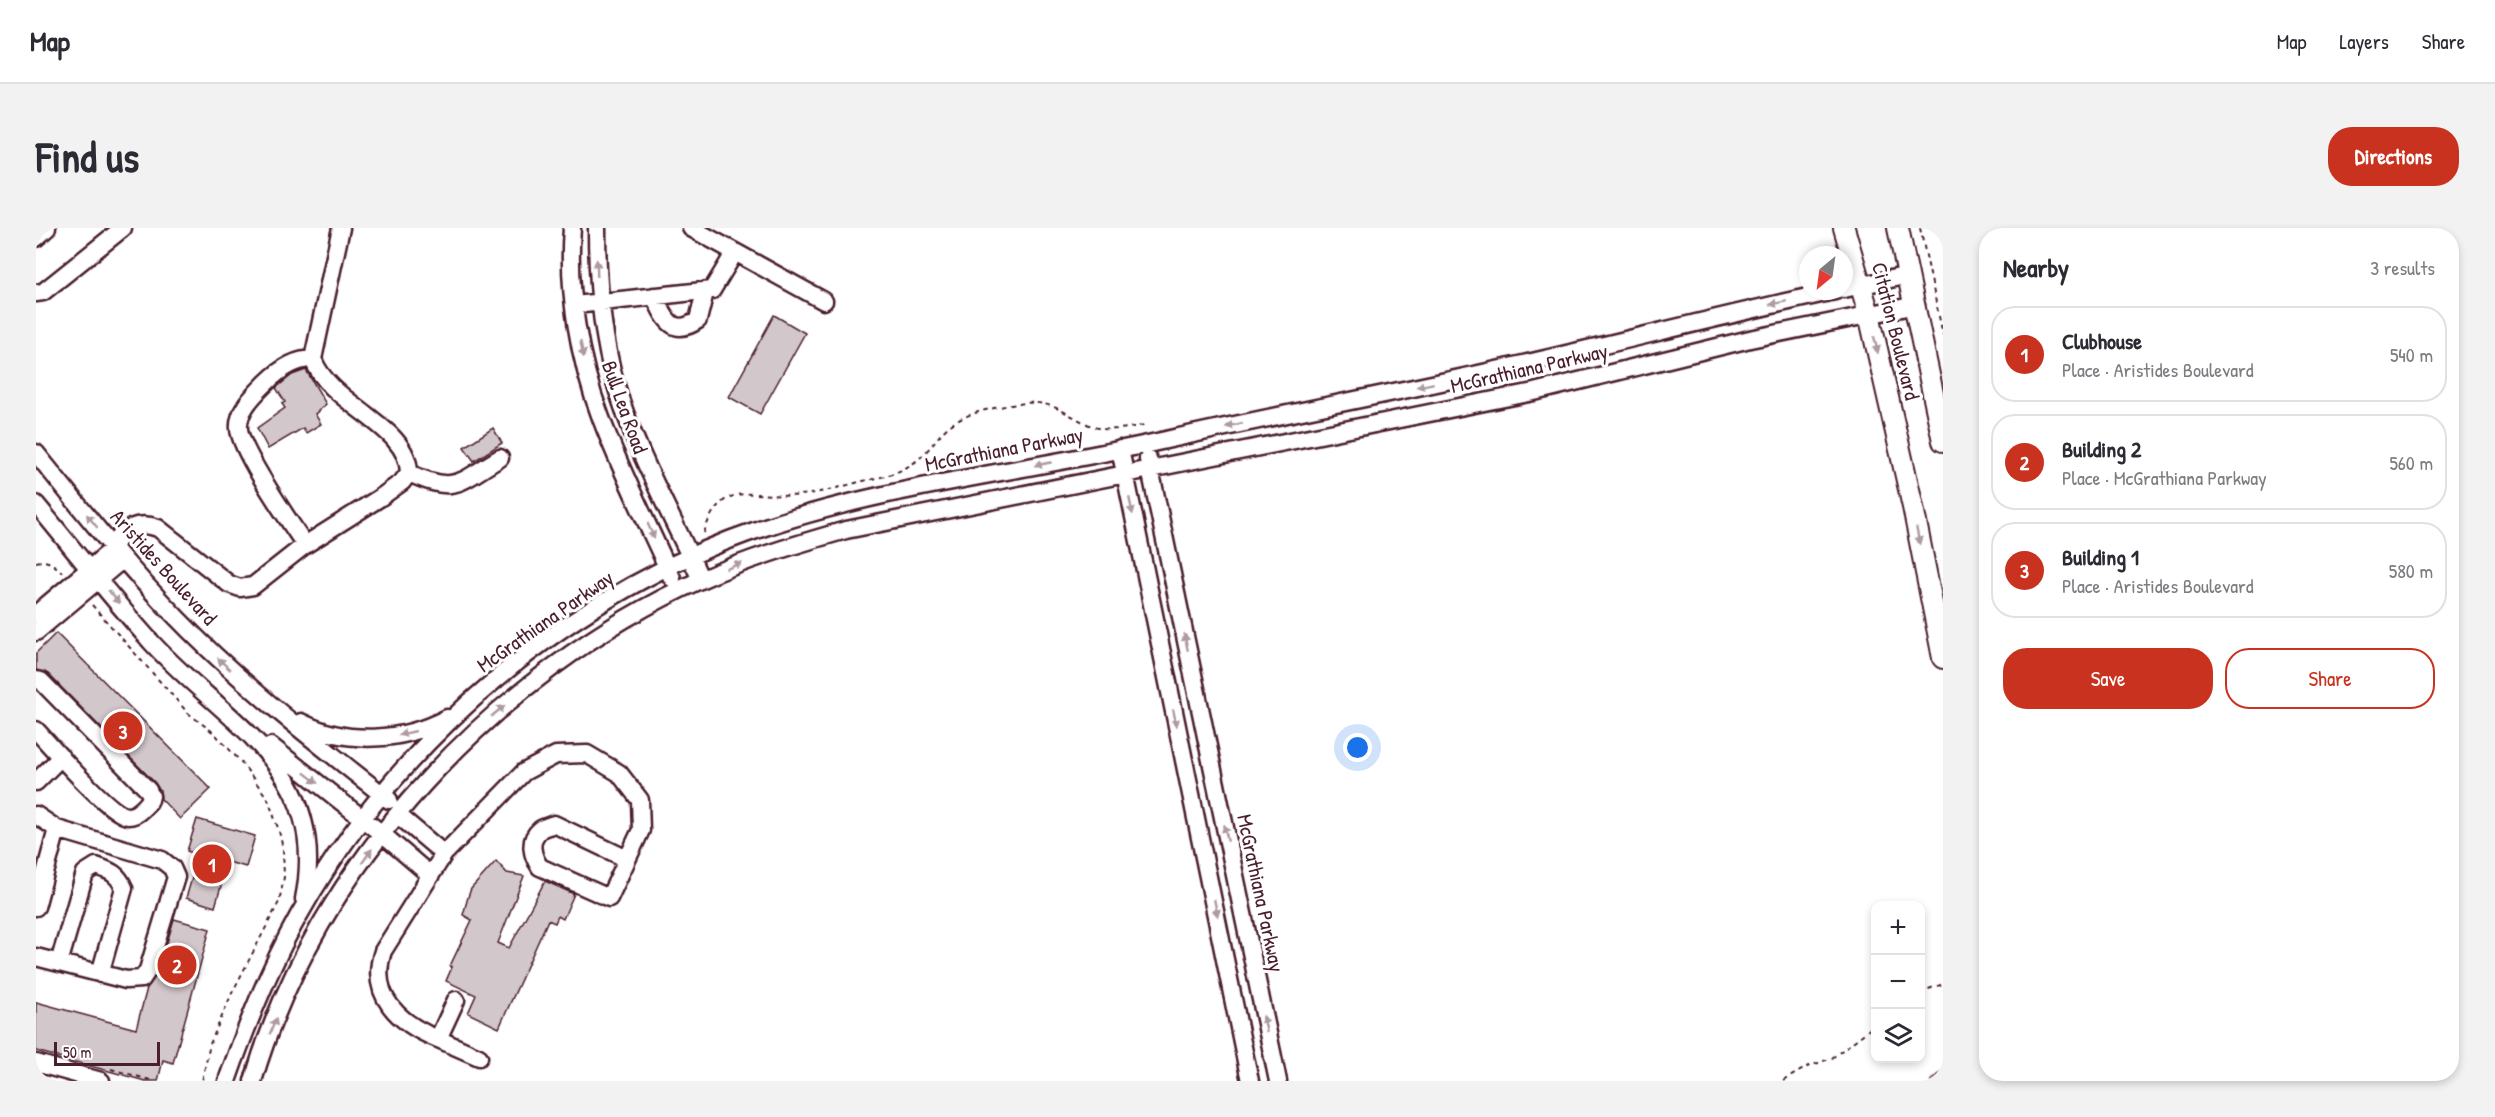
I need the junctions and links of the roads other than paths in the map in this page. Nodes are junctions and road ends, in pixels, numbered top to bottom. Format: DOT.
graph roads {
  1 [pos="47,228"];
  2 [pos="123,228"];
  3 [pos="341,228"];
  4 [pos="572,228"];
  5 [pos="597,228"];
  6 [pos="691,228"];
  7 [pos="1844,228"];
  8 [pos="1898,228"];
  9 [pos="36,238"];
  10 [pos="1846,246"];
  11 [pos="735,252"];
  12 [pos="1910,275"];
  13 [pos="1853,287"];
  14 [pos="1853,289"];
  15 [pos="705,292"];
  16 [pos="36,293"];
  17 [pos="654,296"];
  18 [pos="1799,299"];
  19 [pos="824,301"];
  20 [pos="599,302"];
  21 [pos="575,305"];
  22 [pos="1916,305"];
  23 [pos="1869,314"];
  24 [pos="313,359"];
  25 [pos="1943,441"];
  26 [pos="1146,444"];
  27 [pos="1120,449"];
  28 [pos="36,453"];
  29 [pos="500,458"];
  30 [pos="1150,468"];
  31 [pos="1124,473"];
  32 [pos="409,474"];
  33 [pos="36,504"];
  34 [pos="305,545"];
  35 [pos="118,553"];
  36 [pos="691,558"];
  37 [pos="668,569"];
  38 [pos="94,574"];
  39 [pos="701,580"];
  40 [pos="76,588"];
  41 [pos="677,591"];
  42 [pos="36,614"];
  43 [pos="36,632"];
  44 [pos="1943,658"];
  45 [pos="36,680"];
  46 [pos="268,702"];
  47 [pos="216,703"];
  48 [pos="461,711"];
  49 [pos="36,730"];
  50 [pos="61,757"];
  51 [pos="36,782"];
  52 [pos="382,794"];
  53 [pos="399,812"];
  54 [pos="36,815"];
  55 [pos="363,819"];
  56 [pos="57,829"];
  57 [pos="382,834"];
  58 [pos="444,854"];
  59 [pos="627,859"];
  60 [pos="430,875"];
  61 [pos="36,907"];
  62 [pos="298,916"];
  63 [pos="36,957"];
  64 [pos="59,963"];
  65 [pos="100,974"];
  66 [pos="456,1000"];
  67 [pos="438,1039"];
  68 [pos="479,1057"];
  69 [pos="36,1063"];
  70 [pos="101,1081"];
  71 [pos="227,1081"];
  72 [pos="253,1081"];
  73 [pos="1250,1081"];
  74 [pos="1278,1081"];
  1 -- 9 [label="street"];
  2 -- 16 [label="street"];
  3 -- 24 [label="street"];
  4 -- 21 [label="street, Bull Lea Road"];
  20 -- 5 [label="street, Bull Lea Road, one-way"];
  6 -- 11 [label="street"];
  7 -- 10 [label="main road, Citation Boulevard"];
  8 -- 12 [label="main road, Citation Boulevard"];
  11 -- 15 [label="street"];
  11 -- 19 [label="street"];
  12 -- 13 [label="street"];
  12 -- 22 [label="main road, Citation Boulevard"];
  14 -- 23 [label="main road, Citation Boulevard"];
  15 -- 17 [label="street"];
  15 -- 17 [label="street"];
  17 -- 20 [label="street"];
  18 -- 26 [label="street, McGrathiana Parkway, one-way"];
  20 -- 21 [label="street"];
  20 -- 36 [label="street, Bull Lea Road"];
  21 -- 37 [label="street, Bull Lea Road, one-way"];
  22 -- 23 [label="street, McGrathiana Parkway"];
  22 -- 25 [label="main road, Citation Boulevard"];
  23 -- 30 [label="street, McGrathiana Parkway"];
  23 -- 44 [label="main road, Citation Boulevard, one-way"];
  24 -- 32 [label="street"];
  24 -- 34 [label="street"];
  26 -- 27 [label="street, McGrathiana Parkway"];
  26 -- 30 [label="street, McGrathiana Parkway"];
  27 -- 31 [label="street"];
  27 -- 36 [label="street, McGrathiana Parkway, one-way"];
  35 -- 28 [label="street, Aristides Boulevard, one-way"];
  29 -- 32 [label="street"];
  30 -- 31 [label="street, McGrathiana Parkway"];
  74 -- 30 [label="street, McGrathiana Parkway, one-way"];
  39 -- 31 [label="street, McGrathiana Parkway, one-way"];
  31 -- 73 [label="street, one-way"];
  32 -- 34 [label="street"];
  33 -- 38 [label="street"];
  34 -- 35 [label="street"];
  35 -- 38 [label="street"];
  46 -- 35 [label="street, Aristides Boulevard, one-way"];
  36 -- 37 [label="street, McGrathiana Parkway"];
  36 -- 39 [label="street, Bull Lea Road"];
  37 -- 41 [label="street, Bull Lea Road"];
  37 -- 48 [label="street, McGrathiana Parkway"];
  38 -- 40 [label="street"];
  38 -- 47 [label="street, one-way"];
  39 -- 41 [label="street, McGrathiana Parkway"];
  40 -- 42 [label="street"];
  40 -- 43 [label="street"];
  53 -- 41 [label="street, McGrathiana Parkway, one-way"];
  45 -- 50 [label="street"];
  48 -- 46 [label="street, Aristides Boulevard, one-way"];
  46 -- 52 [label="street, Aristides Boulevard"];
  47 -- 55 [label="street, one-way"];
  47 -- 62 [label="street"];
  48 -- 52 [label="street, McGrathiana Parkway"];
  49 -- 50 [label="street"];
  50 -- 51 [label="street"];
  52 -- 53 [label="street, Aristides Boulevard"];
  52 -- 55 [label="street, McGrathiana Parkway"];
  53 -- 57 [label="street, McGrathiana Parkway"];
  53 -- 58 [label="street, Aristides Boulevard"];
  54 -- 56 [label="street"];
  55 -- 57 [label="street"];
  55 -- 62 [label="street, McGrathiana Parkway"];
  56 -- 61 [label="street"];
  56 -- 65 [label="street"];
  57 -- 60 [label="street"];
  72 -- 57 [label="street, McGrathiana Parkway, one-way"];
  58 -- 59 [label="street"];
  58 -- 60 [label="street"];
  59 -- 59 [label="street"];
  60 -- 67 [label="street"];
  62 -- 71 [label="street, McGrathiana Parkway"];
  63 -- 64 [label="street"];
  64 -- 65 [label="street"];
  64 -- 65 [label="street"];
  66 -- 67 [label="street"];
  67 -- 68 [label="street"];
  69 -- 70 [label="street"];
}
